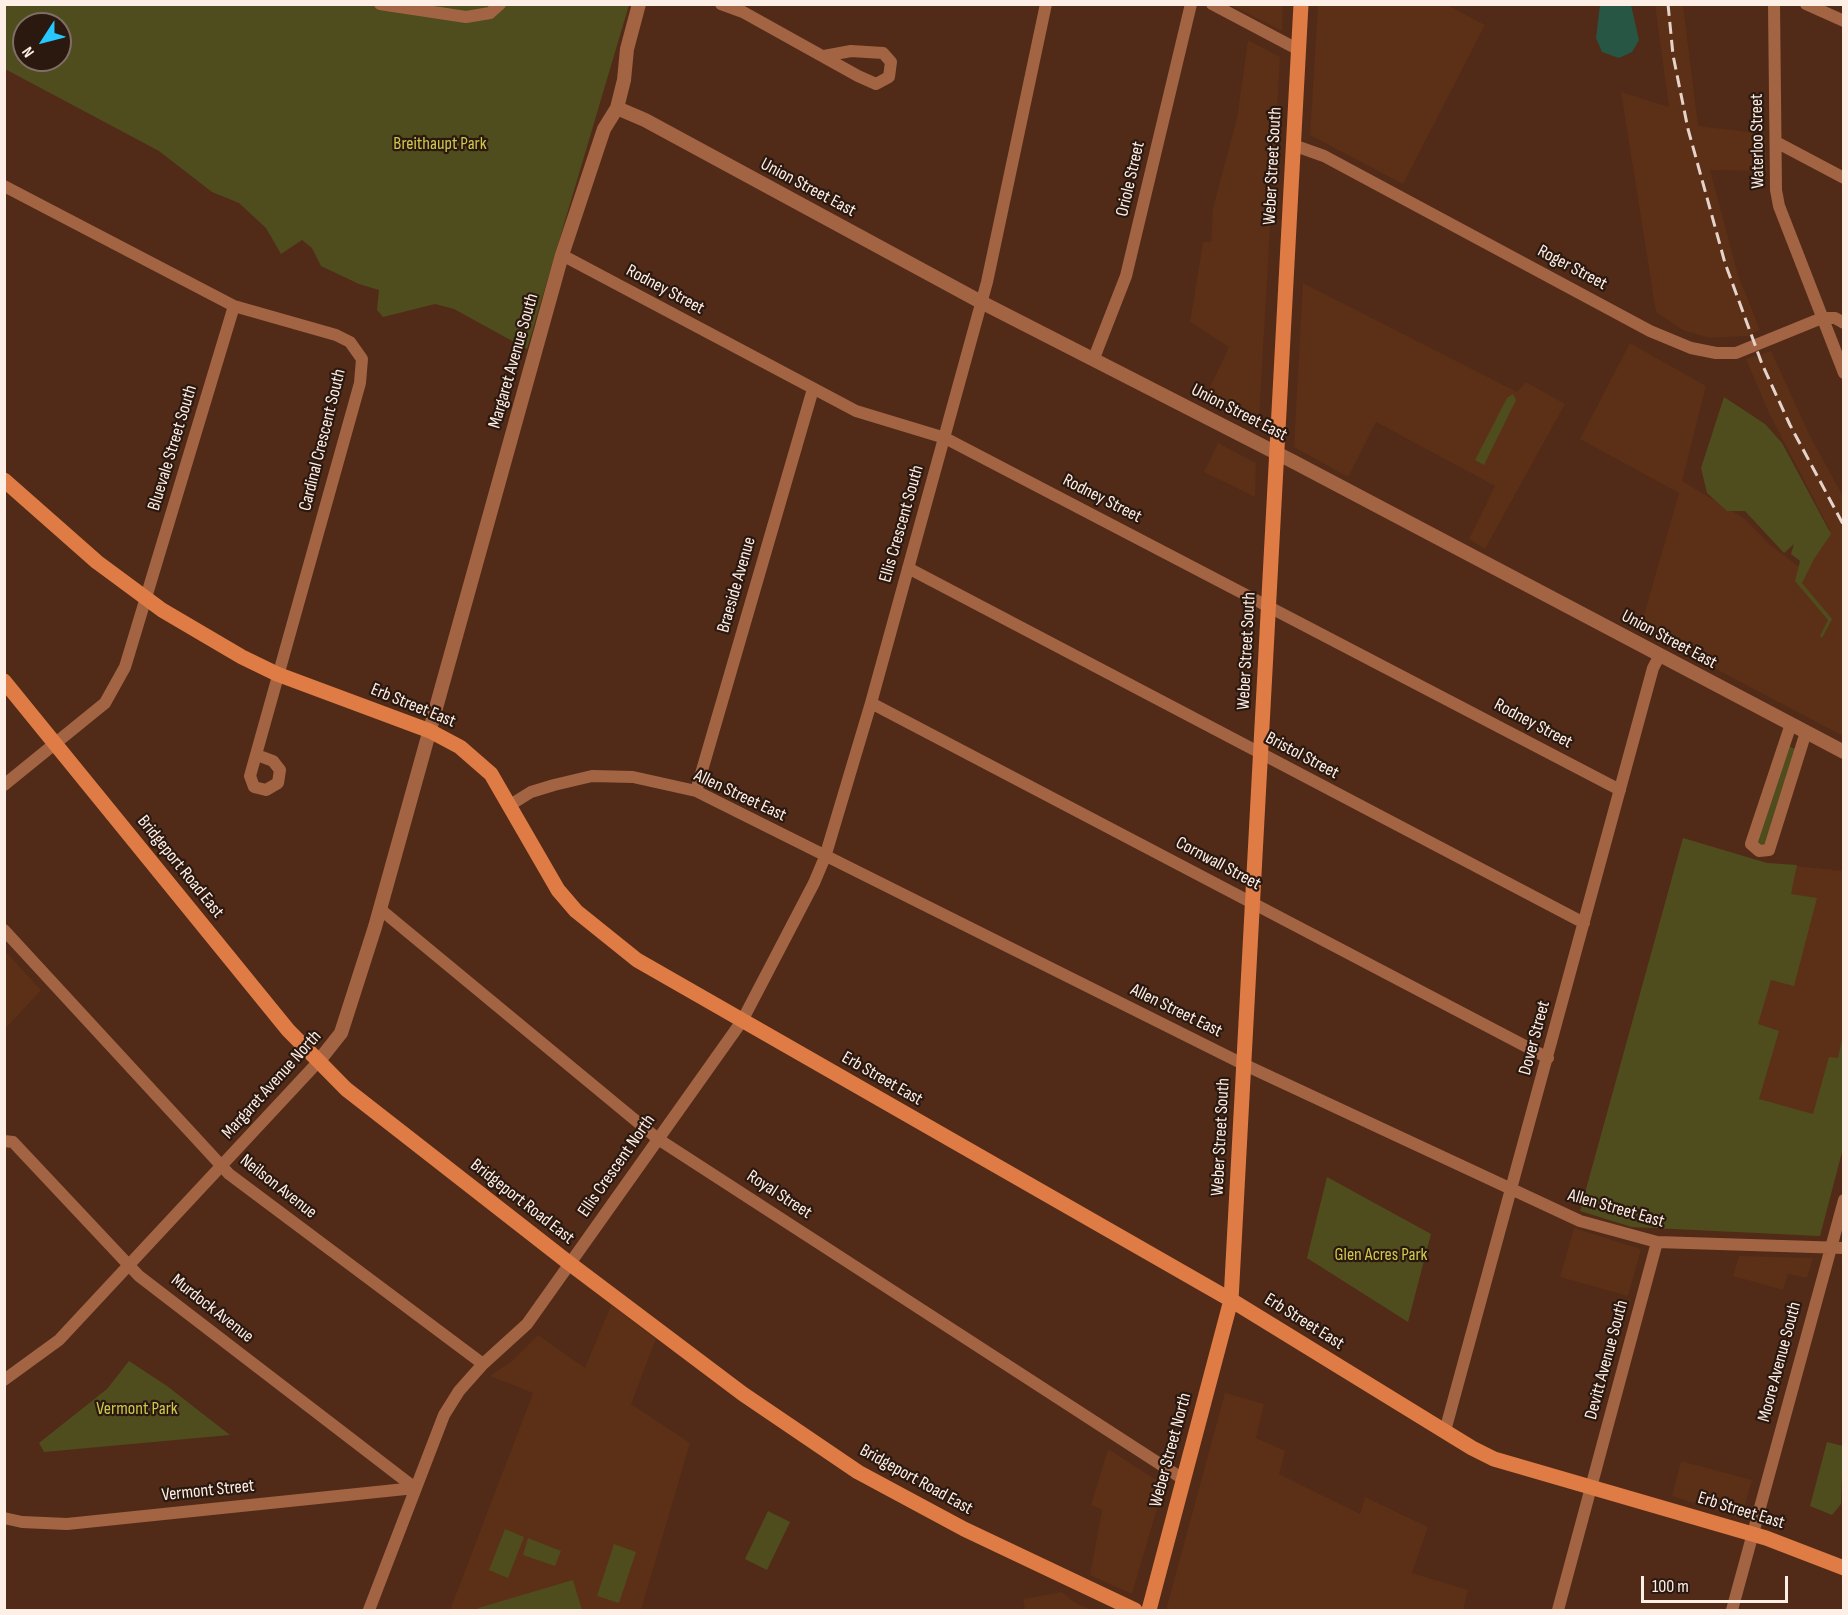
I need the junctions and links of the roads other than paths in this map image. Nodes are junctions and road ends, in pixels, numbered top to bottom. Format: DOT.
graph roads {
  1 [pos="380,4"];
  2 [pos="500,4"];
  3 [pos="639,4"];
  4 [pos="721,4"];
  5 [pos="1046,4"];
  6 [pos="1191,4"];
  7 [pos="1212,4"];
  8 [pos="1301,4"];
  9 [pos="1806,4"];
  10 [pos="1773,5"];
  11 [pos="1844,21"];
  12 [pos="1299,50"];
  13 [pos="824,56"];
  14 [pos="616,108"];
  15 [pos="1776,142"];
  16 [pos="1293,146"];
  17 [pos="1844,178"];
  18 [pos="4,186"];
  19 [pos="562,255"];
  20 [pos="981,302"];
  21 [pos="234,306"];
  22 [pos="1822,318"];
  23 [pos="1844,323"];
  24 [pos="1094,358"];
  25 [pos="1844,373"];
  26 [pos="813,389"];
  27 [pos="945,438"];
  28 [pos="1276,453"];
  29 [pos="4,480"];
  30 [pos="908,568"];
  31 [pos="146,600"];
  32 [pos="1269,606"];
  33 [pos="1660,655"];
  34 [pos="277,674"];
  35 [pos="4,681"];
  36 [pos="871,703"];
  37 [pos="1791,724"];
  38 [pos="430,731"];
  39 [pos="1806,732"];
  40 [pos="55,743"];
  41 [pos="1844,752"];
  42 [pos="257,755"];
  43 [pos="1262,755"];
  44 [pos="4,785"];
  45 [pos="1620,790"];
  46 [pos="696,791"];
  47 [pos="510,805"];
  48 [pos="825,857"];
  49 [pos="1255,903"];
  50 [pos="380,909"];
  51 [pos="1584,923"];
  52 [pos="4,930"];
  53 [pos="742,1021"];
  54 [pos="1548,1058"];
  55 [pos="318,1062"];
  56 [pos="1245,1065"];
  57 [pos="658,1139"];
  58 [pos="4,1140"];
  59 [pos="222,1167"];
  60 [pos="1512,1191"];
  61 [pos="1844,1200"];
  62 [pos="1657,1242"];
  63 [pos="1830,1247"];
  64 [pos="1844,1248"];
  65 [pos="569,1263"];
  66 [pos="129,1265"];
  67 [pos="1232,1300"];
  68 [pos="483,1364"];
  69 [pos="4,1380"];
  70 [pos="1445,1431"];
  71 [pos="1183,1479"];
  72 [pos="1591,1487"];
  73 [pos="415,1488"];
  74 [pos="4,1518"];
  75 [pos="1752,1534"];
  76 [pos="1844,1568"];
  77 [pos="369,1611"];
  78 [pos="1135,1611"];
  79 [pos="1149,1611"];
  80 [pos="1558,1611"];
  81 [pos="1732,1611"];
  1 -- 2 [label="street"];
  3 -- 14 [label="street, Margaret Avenue South"];
  4 -- 13 [label="street"];
  5 -- 20 [label="street, Ellis Crescent South"];
  6 -- 24 [label="street, Oriole Street"];
  7 -- 12 [label="street"];
  8 -- 12 [label="main road, Weber Street South"];
  9 -- 11 [label="street"];
  10 -- 15 [label="street, Waterloo Street"];
  12 -- 16 [label="main road, Weber Street South"];
  13 -- 13 [label="street"];
  14 -- 19 [label="street, Margaret Avenue South"];
  14 -- 20 [label="street, Union Street East"];
  15 -- 17 [label="street"];
  15 -- 22 [label="street, Waterloo Street"];
  16 -- 22 [label="street, Roger Street"];
  16 -- 28 [label="main road, Weber Street South"];
  18 -- 21 [label="street, Cardinal Crescent South"];
  19 -- 26 [label="street, Rodney Street"];
  19 -- 38 [label="street, Margaret Avenue South"];
  20 -- 24 [label="street, Union Street East"];
  20 -- 27 [label="street, Ellis Crescent South"];
  21 -- 31 [label="street, Bluevale Street South"];
  21 -- 34 [label="street, Cardinal Crescent South"];
  22 -- 23 [label="street"];
  22 -- 25 [label="street, Waterloo Street"];
  24 -- 28 [label="street, Union Street East"];
  26 -- 27 [label="street, Rodney Street"];
  26 -- 46 [label="street, Braeside Avenue"];
  27 -- 30 [label="street, Ellis Crescent South"];
  27 -- 32 [label="street, Rodney Street"];
  28 -- 32 [label="main road, Weber Street South"];
  28 -- 33 [label="street, Union Street East"];
  29 -- 31 [label="main road, Erb Street East"];
  30 -- 36 [label="street, Ellis Crescent South"];
  30 -- 43 [label="street, Bristol Street"];
  31 -- 34 [label="main road, Erb Street East"];
  31 -- 40 [label="street, Bluevale Street South"];
  32 -- 43 [label="main road, Weber Street South"];
  32 -- 45 [label="street, Rodney Street"];
  33 -- 37 [label="street, Union Street East"];
  33 -- 45 [label="street, Dover Street"];
  34 -- 38 [label="main road, Erb Street East"];
  34 -- 42 [label="street"];
  35 -- 40 [label="main road, Bridgeport Road East"];
  36 -- 48 [label="street, Ellis Crescent South"];
  36 -- 49 [label="street, Cornwall Street"];
  37 -- 39 [label="street, Union Street East"];
  37 -- 39 [label="street"];
  38 -- 47 [label="main road, Erb Street East"];
  38 -- 50 [label="street, Margaret Avenue North"];
  39 -- 41 [label="street, Union Street East"];
  40 -- 44 [label="street, Bluevale Street South"];
  40 -- 55 [label="main road, Bridgeport Road East"];
  43 -- 49 [label="main road, Weber Street South"];
  43 -- 51 [label="street, Bristol Street"];
  45 -- 51 [label="street, Dover Street"];
  46 -- 47 [label="street, Allen Street East"];
  46 -- 48 [label="street, Allen Street East"];
  47 -- 53 [label="main road, Erb Street East"];
  48 -- 53 [label="street, Ellis Crescent South"];
  48 -- 56 [label="street, Allen Street East"];
  49 -- 54 [label="street, Cornwall Street"];
  49 -- 56 [label="main road, Weber Street South"];
  50 -- 55 [label="street, Margaret Avenue North"];
  50 -- 57 [label="street, Royal Street"];
  51 -- 54 [label="street, Dover Street"];
  52 -- 59 [label="street, Neilson Avenue"];
  53 -- 57 [label="street, Ellis Crescent North"];
  53 -- 67 [label="main road, Erb Street East"];
  54 -- 60 [label="street, Dover Street"];
  55 -- 59 [label="street, Margaret Avenue North"];
  55 -- 65 [label="main road, Bridgeport Road East"];
  56 -- 60 [label="street, Allen Street East"];
  56 -- 67 [label="main road, Weber Street South"];
  57 -- 65 [label="street, Ellis Crescent North"];
  57 -- 71 [label="street, Royal Street"];
  58 -- 66 [label="street, Murdock Avenue"];
  59 -- 66 [label="street, Margaret Avenue North"];
  59 -- 68 [label="street, Neilson Avenue"];
  60 -- 62 [label="street, Allen Street East"];
  60 -- 70 [label="street, Dover Street"];
  61 -- 63 [label="street, Moore Avenue South"];
  62 -- 63 [label="street, Allen Street East"];
  62 -- 72 [label="street, Devitt Avenue South"];
  63 -- 64 [label="street, Allen Street East"];
  63 -- 75 [label="street, Moore Avenue South"];
  65 -- 68 [label="street, Ellis Crescent North"];
  65 -- 78 [label="main road, Bridgeport Road East"];
  66 -- 69 [label="street, Margaret Avenue North"];
  66 -- 73 [label="street, Murdock Avenue"];
  67 -- 70 [label="main road, Erb Street East"];
  67 -- 71 [label="main road, Weber Street North"];
  68 -- 73 [label="street, Ellis Crescent North"];
  70 -- 72 [label="main road, Erb Street East"];
  71 -- 79 [label="main road, Weber Street North"];
  72 -- 75 [label="main road, Erb Street East"];
  72 -- 80 [label="street, Devitt Avenue South"];
  73 -- 74 [label="street, Vermont Street"];
  73 -- 77 [label="street, Ellis Crescent North"];
  75 -- 76 [label="main road, Erb Street East"];
  75 -- 81 [label="street, Moore Avenue South"];
}
